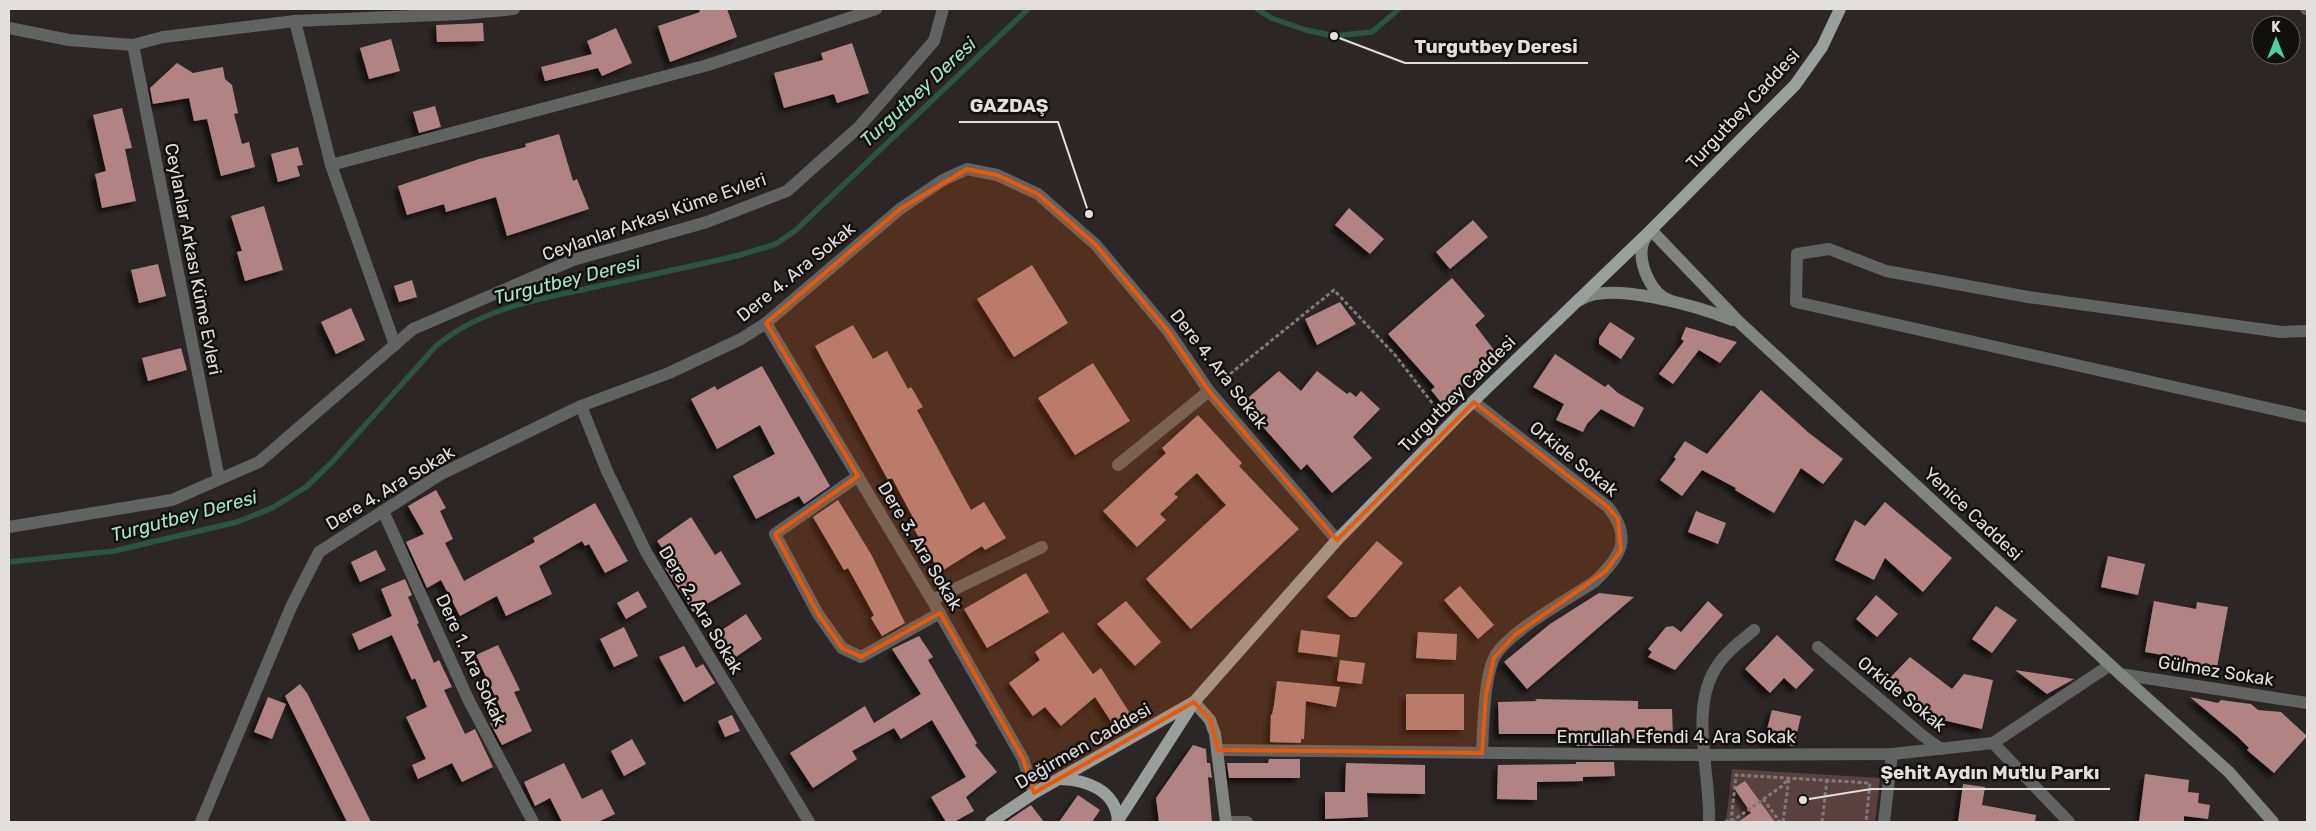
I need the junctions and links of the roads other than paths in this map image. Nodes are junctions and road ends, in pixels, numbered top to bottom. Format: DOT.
graph roads {
  1 [pos="514,9"];
  2 [pos="876,9"];
  3 [pos="943,9"];
  4 [pos="1840,9"];
  5 [pos="294,21"];
  6 [pos="9,28"];
  7 [pos="133,45"];
  8 [pos="331,165"];
  9 [pos="1651,230"];
  10 [pos="1669,300"];
  11 [pos="1575,304"];
  12 [pos="766,322"];
  13 [pos="1739,322"];
  14 [pos="2307,331"];
  15 [pos="395,345"];
  16 [pos="1209,391"];
  17 [pos="1474,402"];
  18 [pos="582,406"];
  19 [pos="2307,417"];
  20 [pos="1118,465"];
  21 [pos="858,476"];
  22 [pos="219,480"];
  23 [pos="383,511"];
  24 [pos="9,527"];
  25 [pos="1337,540"];
  26 [pos="1042,547"];
  27 [pos="932,600"];
  28 [pos="940,613"];
  29 [pos="1754,630"];
  30 [pos="1818,647"];
  31 [pos="2110,665"];
  32 [pos="2120,674"];
  33 [pos="1194,702"];
  34 [pos="2307,702"];
  35 [pos="1993,743"];
  36 [pos="1941,749"];
  37 [pos="1218,750"];
  38 [pos="1482,753"];
  39 [pos="1892,754"];
  40 [pos="1702,755"];
  41 [pos="1060,779"];
  42 [pos="1034,793"];
  43 [pos="204,817"];
  44 [pos="1118,821"];
  45 [pos="1710,821"];
  46 [pos="214,822"];
  47 [pos="533,822"];
  48 [pos="809,822"];
  49 [pos="992,822"];
  50 [pos="1226,822"];
  51 [pos="1247,822"];
  52 [pos="1884,822"];
  53 [pos="2069,822"];
  54 [pos="2272,822"];
  1 -- 5 [label="street"];
  2 -- 8 [label="street"];
  3 -- 15 [label="street, Ceylanlar Arkası Küme Evleri"];
  4 -- 9 [label="main road, Turgutbey Caddesi"];
  5 -- 7 [label="street"];
  5 -- 8 [label="street"];
  6 -- 7 [label="street"];
  7 -- 22 [label="street, Ceylanlar Arkası Küme Evleri"];
  8 -- 15 [label="street"];
  9 -- 10 [label="street"];
  9 -- 11 [label="main road, Turgutbey Caddesi"];
  9 -- 13 [label="street, Yenice Caddesi"];
  10 -- 11 [label="street"];
  10 -- 13 [label="street"];
  11 -- 17 [label="main road, Turgutbey Caddesi"];
  12 -- 16 [label="street, Dere 4. Ara Sokak"];
  12 -- 18 [label="street, Dere 4. Ara Sokak"];
  12 -- 21 [label="street, Dere 3. Ara Sokak"];
  13 -- 31 [label="street, Yenice Caddesi"];
  14 -- 19 [label="street"];
  15 -- 22 [label="street, Ceylanlar Arkası Küme Evleri"];
  16 -- 20 [label="street"];
  16 -- 25 [label="street, Dere 4. Ara Sokak"];
  17 -- 25 [label="main road, Turgutbey Caddesi"];
  17 -- 38 [label="street, Orkide Sokak"];
  18 -- 23 [label="street, Dere 4. Ara Sokak"];
  18 -- 48 [label="street, Dere 2. Ara Sokak"];
  21 -- 27 [label="street, Dere 3. Ara Sokak"];
  21 -- 28 [label="street"];
  22 -- 24 [label="street, Ceylanlar Arkası Küme Evleri"];
  23 -- 43 [label="street, Dere 4. Ara Sokak"];
  23 -- 47 [label="street, Dere 1. Ara Sokak"];
  25 -- 33 [label="main road, Turgutbey Caddesi"];
  26 -- 27 [label="street"];
  27 -- 28 [label="street, Dere 3. Ara Sokak"];
  28 -- 42 [label="street, Dere 3. Ara Sokak"];
  29 -- 40 [label="street"];
  30 -- 36 [label="street, Orkide Sokak"];
  31 -- 32 [label="street, Yenice Caddesi"];
  31 -- 35 [label="street, Emrullah Efendi 4. Ara Sokak"];
  32 -- 34 [label="street, Gülmez Sokak"];
  32 -- 54 [label="street, Yenice Caddesi"];
  33 -- 37 [label="street"];
  33 -- 41 [label="main road, Değirmen Caddesi"];
  33 -- 44 [label="main road, Turgutbey Caddesi"];
  35 -- 36 [label="street, Emrullah Efendi 4. Ara Sokak"];
  35 -- 53 [label="street"];
  36 -- 39 [label="street, Emrullah Efendi 4. Ara Sokak"];
  37 -- 38 [label="street, Emrullah Efendi 4. Ara Sokak"];
  37 -- 50 [label="street"];
  38 -- 40 [label="street, Emrullah Efendi 4. Ara Sokak"];
  39 -- 40 [label="street, Emrullah Efendi 4. Ara Sokak"];
  39 -- 52 [label="street"];
  40 -- 45 [label="street"];
  41 -- 42 [label="main road, Değirmen Caddesi"];
  41 -- 44 [label="main road"];
  42 -- 49 [label="main road, Değirmen Caddesi"];
  43 -- 46 [label="street"];
  50 -- 51 [label="street"];
}
